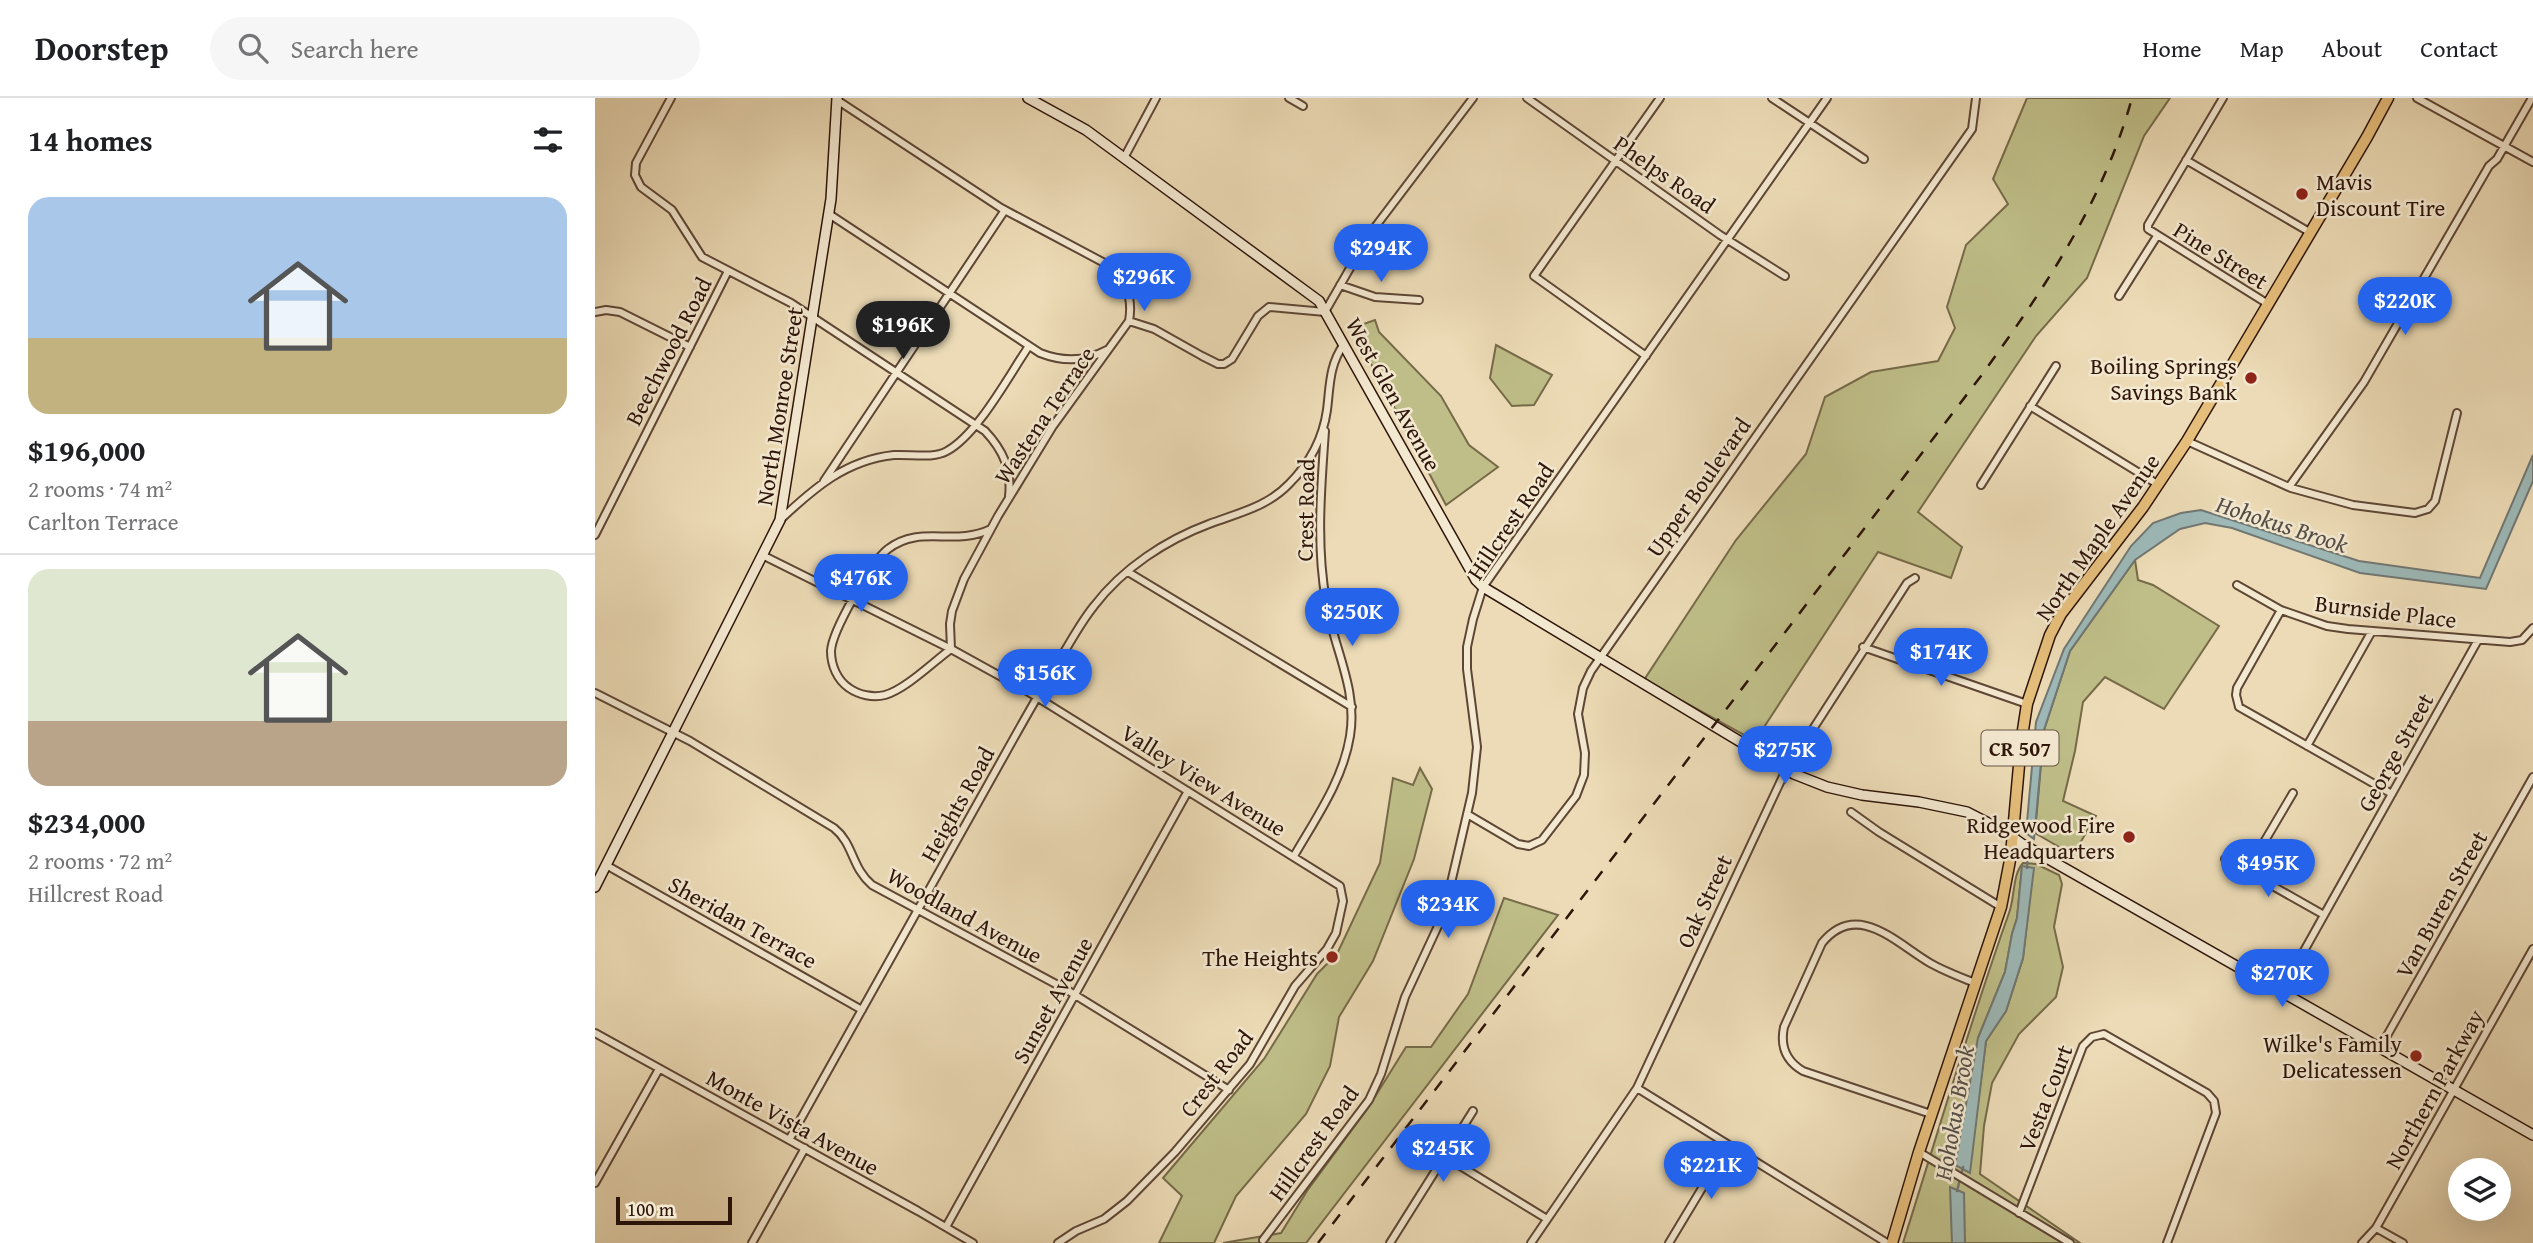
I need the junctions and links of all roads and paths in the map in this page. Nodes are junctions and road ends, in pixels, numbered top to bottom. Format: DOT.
graph roads {
  1 [pos="671,98"];
  2 [pos="1028,98"];
  3 [pos="1156,98"];
  4 [pos="1289,98"];
  5 [pos="1473,98"];
  6 [pos="1527,98"];
  7 [pos="1660,98"];
  8 [pos="1772,98"];
  9 [pos="1827,98"];
  10 [pos="1976,98"];
  11 [pos="2223,98"];
  12 [pos="2388,98"];
  13 [pos="2417,98"];
  14 [pos="2532,98"];
  15 [pos="837,99"];
  16 [pos="1303,106"];
  17 [pos="1809,124"];
  18 [pos="2504,147"];
  19 [pos="1124,158"];
  20 [pos="1864,159"];
  21 [pos="1616,160"];
  22 [pos="2186,160"];
  23 [pos="2533,162"];
  24 [pos="1005,210"];
  25 [pos="829,214"];
  26 [pos="2311,233"];
  27 [pos="2157,236"];
  28 [pos="1728,239"];
  29 [pos="728,271"];
  30 [pos="1785,276"];
  31 [pos="1340,285"];
  32 [pos="949,293"];
  33 [pos="2119,296"];
  34 [pos="1419,300"];
  35 [pos="2268,304"];
  36 [pos="1327,311"];
  37 [pos="595,312"];
  38 [pos="813,317"];
  39 [pos="1129,321"];
  40 [pos="1344,344"];
  41 [pos="1029,346"];
  42 [pos="1111,346"];
  43 [pos="690,347"];
  44 [pos="1646,356"];
  45 [pos="2056,366"];
  46 [pos="897,372"];
  47 [pos="2030,406"];
  48 [pos="2457,413"];
  49 [pos="1325,420"];
  50 [pos="975,425"];
  51 [pos="2187,441"];
  52 [pos="824,481"];
  53 [pos="1981,485"];
  54 [pos="2159,485"];
  55 [pos="2289,487"];
  56 [pos="1009,499"];
  57 [pos="780,520"];
  58 [pos="992,528"];
  59 [pos="595,535"];
  60 [pos="762,555"];
  61 [pos="1128,572"];
  62 [pos="1915,578"];
  63 [pos="2237,585"];
  64 [pos="1483,587"];
  65 [pos="853,601"];
  66 [pos="2281,610"];
  67 [pos="2533,628"];
  68 [pos="2372,631"];
  69 [pos="2478,640"];
  70 [pos="1863,647"];
  71 [pos="951,649"];
  72 [pos="1600,658"];
  73 [pos="595,692"];
  74 [pos="1037,697"];
  75 [pos="2027,704"];
  76 [pos="1352,707"];
  77 [pos="673,732"];
  78 [pos="2307,746"];
  79 [pos="1786,769"];
  80 [pos="2533,776"];
  81 [pos="1188,791"];
  82 [pos="2293,793"];
  83 [pos="2392,794"];
  84 [pos="1851,812"];
  85 [pos="1467,814"];
  86 [pos="2013,838"];
  87 [pos="1294,856"];
  88 [pos="2225,859"];
  89 [pos="606,865"];
  90 [pos="2247,871"];
  91 [pos="595,887"];
  92 [pos="2001,907"];
  93 [pos="918,910"];
  94 [pos="2324,915"];
  95 [pos="2533,949"];
  96 [pos="1975,983"];
  97 [pos="2281,992"];
  98 [pos="1075,995"];
  99 [pos="862,1010"];
  100 [pos="595,1033"];
  101 [pos="2380,1048"];
  102 [pos="659,1069"];
  103 [pos="1637,1088"];
  104 [pos="1229,1090"];
  105 [pos="2454,1090"];
  106 [pos="1473,1111"];
  107 [pos="1931,1114"];
  108 [pos="2533,1135"];
  109 [pos="789,1140"];
  110 [pos="1728,1144"];
  111 [pos="805,1148"];
  112 [pos="1919,1152"];
  113 [pos="1444,1156"];
  114 [pos="595,1183"];
  115 [pos="2019,1213"];
  116 [pos="1547,1219"];
  117 [pos="946,1227"];
  118 [pos="2376,1228"];
  119 [pos="1263,1240"];
  120 [pos="752,1243"];
  121 [pos="973,1243"];
  122 [pos="1058,1243"];
  123 [pos="1390,1243"];
  124 [pos="1531,1243"];
  125 [pos="1669,1243"];
  126 [pos="1889,1243"];
  127 [pos="2070,1243"];
  128 [pos="2167,1243"];
  129 [pos="2362,1243"];
  130 [pos="2403,1243"];
  1 -- 29 [label="street, Beechwood Road"];
  2 -- 19 [label="street, West Glen Avenue"];
  3 -- 19 [label="street"];
  4 -- 16 [label="street"];
  5 -- 31 [label="street"];
  6 -- 21 [label="street, Phelps Road"];
  7 -- 21 [label="street"];
  8 -- 17 [label="street"];
  9 -- 17 [label="street, Hillcrest Road"];
  10 -- 72 [label="street, Upper Boulevard"];
  11 -- 22 [label="street"];
  12 -- 26 [label="main road, North Maple Avenue / CR 507"];
  13 -- 18 [label="street"];
  14 -- 18 [label="street"];
  15 -- 24 [label="street"];
  15 -- 25 [label="street, North Monroe Street"];
  17 -- 20 [label="street"];
  17 -- 28 [label="street, Hillcrest Road"];
  18 -- 23 [label="street"];
  18 -- 55 [label="street"];
  19 -- 36 [label="street, West Glen Avenue"];
  21 -- 28 [label="street, Phelps Road"];
  21 -- 44 [label="street"];
  22 -- 26 [label="street"];
  22 -- 27 [label="street"];
  24 -- 32 [label="street"];
  24 -- 39 [label="street"];
  25 -- 32 [label="street"];
  25 -- 38 [label="street, North Monroe Street"];
  26 -- 35 [label="main road, North Maple Avenue / CR 507"];
  27 -- 33 [label="street"];
  27 -- 35 [label="street, Pine Street"];
  28 -- 30 [label="street, Phelps Road"];
  28 -- 44 [label="street, Hillcrest Road"];
  29 -- 38 [label="street"];
  29 -- 43 [label="street, Beechwood Road"];
  31 -- 34 [label="street"];
  31 -- 36 [label="street"];
  32 -- 41 [label="street"];
  32 -- 46 [label="street"];
  35 -- 51 [label="main road, North Maple Avenue / CR 507"];
  36 -- 39 [label="street"];
  36 -- 40 [label="street, West Glen Avenue"];
  37 -- 43 [label="street"];
  38 -- 46 [label="street"];
  38 -- 57 [label="street, North Monroe Street"];
  39 -- 42 [label="street, Wastena Terrace"];
  40 -- 49 [label="street, Heights Road"];
  40 -- 64 [label="street, West Glen Avenue"];
  41 -- 42 [label="street"];
  41 -- 50 [label="street"];
  42 -- 56 [label="street, Wastena Terrace"];
  43 -- 59 [label="street, Beechwood Road"];
  44 -- 64 [label="street, Hillcrest Road"];
  45 -- 47 [label="street"];
  46 -- 50 [label="street"];
  46 -- 52 [label="street"];
  47 -- 53 [label="street"];
  47 -- 54 [label="street"];
  48 -- 55 [label="street"];
  49 -- 61 [label="street, Heights Road"];
  49 -- 76 [label="street, Crest Road"];
  50 -- 52 [label="street"];
  50 -- 56 [label="street"];
  51 -- 54 [label="main road, North Maple Avenue / CR 507"];
  51 -- 55 [label="street"];
  52 -- 57 [label="street"];
  54 -- 75 [label="main road, North Maple Avenue / CR 507"];
  56 -- 58 [label="street, Wastena Terrace"];
  57 -- 60 [label="street, North Monroe Street"];
  58 -- 65 [label="street"];
  58 -- 71 [label="street, Wastena Terrace"];
  60 -- 65 [label="street, Valley View Avenue"];
  60 -- 77 [label="street, North Monroe Street"];
  61 -- 74 [label="street, Heights Road"];
  61 -- 76 [label="street"];
  62 -- 70 [label="street, Oak Street"];
  63 -- 66 [label="street, Burnside Place"];
  64 -- 72 [label="street, West Glen Avenue"];
  64 -- 85 [label="street, Hillcrest Road"];
  65 -- 71 [label="street, Valley View Avenue"];
  65 -- 71 [label="street"];
  66 -- 68 [label="street, Burnside Place"];
  66 -- 78 [label="street"];
  67 -- 69 [label="street, Burnside Place"];
  68 -- 69 [label="street, Burnside Place"];
  68 -- 78 [label="street"];
  69 -- 83 [label="street, George Street"];
  70 -- 75 [label="street"];
  70 -- 79 [label="street, Oak Street"];
  71 -- 74 [label="street, Valley View Avenue"];
  72 -- 79 [label="street, West Glen Avenue"];
  72 -- 85 [label="street, Upper Boulevard"];
  73 -- 77 [label="street, Woodland Avenue"];
  74 -- 81 [label="street, Valley View Avenue"];
  74 -- 93 [label="street, Heights Road"];
  75 -- 86 [label="main road, North Maple Avenue / CR 507"];
  76 -- 87 [label="street, Crest Road"];
  77 -- 89 [label="street, North Monroe Street"];
  77 -- 93 [label="street, Woodland Avenue"];
  78 -- 83 [label="street"];
  79 -- 86 [label="street, West Glen Avenue"];
  79 -- 103 [label="street, Oak Street"];
  80 -- 101 [label="street, Van Buren Street"];
  81 -- 87 [label="street, Valley View Avenue"];
  81 -- 98 [label="street, Sunset Avenue"];
  82 -- 90 [label="street"];
  83 -- 94 [label="street, George Street"];
  84 -- 92 [label="street"];
  85 -- 119 [label="street, Hillcrest Road"];
  86 -- 92 [label="main road, North Maple Avenue / CR 507"];
  86 -- 97 [label="street, West Glen Avenue"];
  87 -- 104 [label="street, Crest Road"];
  88 -- 90 [label="street"];
  89 -- 91 [label="street, North Monroe Street"];
  89 -- 99 [label="street, Sheridan Terrace"];
  90 -- 94 [label="street"];
  92 -- 96 [label="main road, North Maple Avenue / CR 507"];
  93 -- 98 [label="street, Woodland Avenue"];
  93 -- 99 [label="street, Heights Road"];
  94 -- 97 [label="street, George Street"];
  95 -- 105 [label="street, Northern Parkway"];
  96 -- 107 [label="main road, North Maple Avenue / CR 507"];
  96 -- 107 [label="street"];
  97 -- 101 [label="street, West Glen Avenue"];
  98 -- 104 [label="street, Woodland Avenue"];
  98 -- 117 [label="street, Sunset Avenue"];
  99 -- 109 [label="street, Heights Road"];
  100 -- 102 [label="street, Monte Vista Avenue"];
  101 -- 105 [label="street, West Glen Avenue"];
  102 -- 109 [label="street, Monte Vista Avenue"];
  102 -- 114 [label="street"];
  103 -- 110 [label="street"];
  103 -- 116 [label="street, Oak Street"];
  104 -- 122 [label="street, Crest Road"];
  105 -- 108 [label="street, West Glen Avenue"];
  105 -- 118 [label="street, Northern Parkway"];
  106 -- 113 [label="street"];
  107 -- 112 [label="main road, North Maple Avenue / CR 507"];
  109 -- 111 [label="street, Monte Vista Avenue"];
  110 -- 125 [label="street"];
  110 -- 126 [label="street"];
  111 -- 117 [label="street, Monte Vista Avenue"];
  111 -- 120 [label="street"];
  112 -- 115 [label="street"];
  112 -- 126 [label="main road, North Maple Avenue / CR 507"];
  113 -- 116 [label="street"];
  113 -- 123 [label="street"];
  115 -- 127 [label="street"];
  115 -- 128 [label="street, Vesta Court"];
  116 -- 124 [label="street, Oak Street"];
  117 -- 121 [label="street, Monte Vista Avenue"];
  118 -- 129 [label="street, Northern Parkway"];
  118 -- 130 [label="street"];
}
